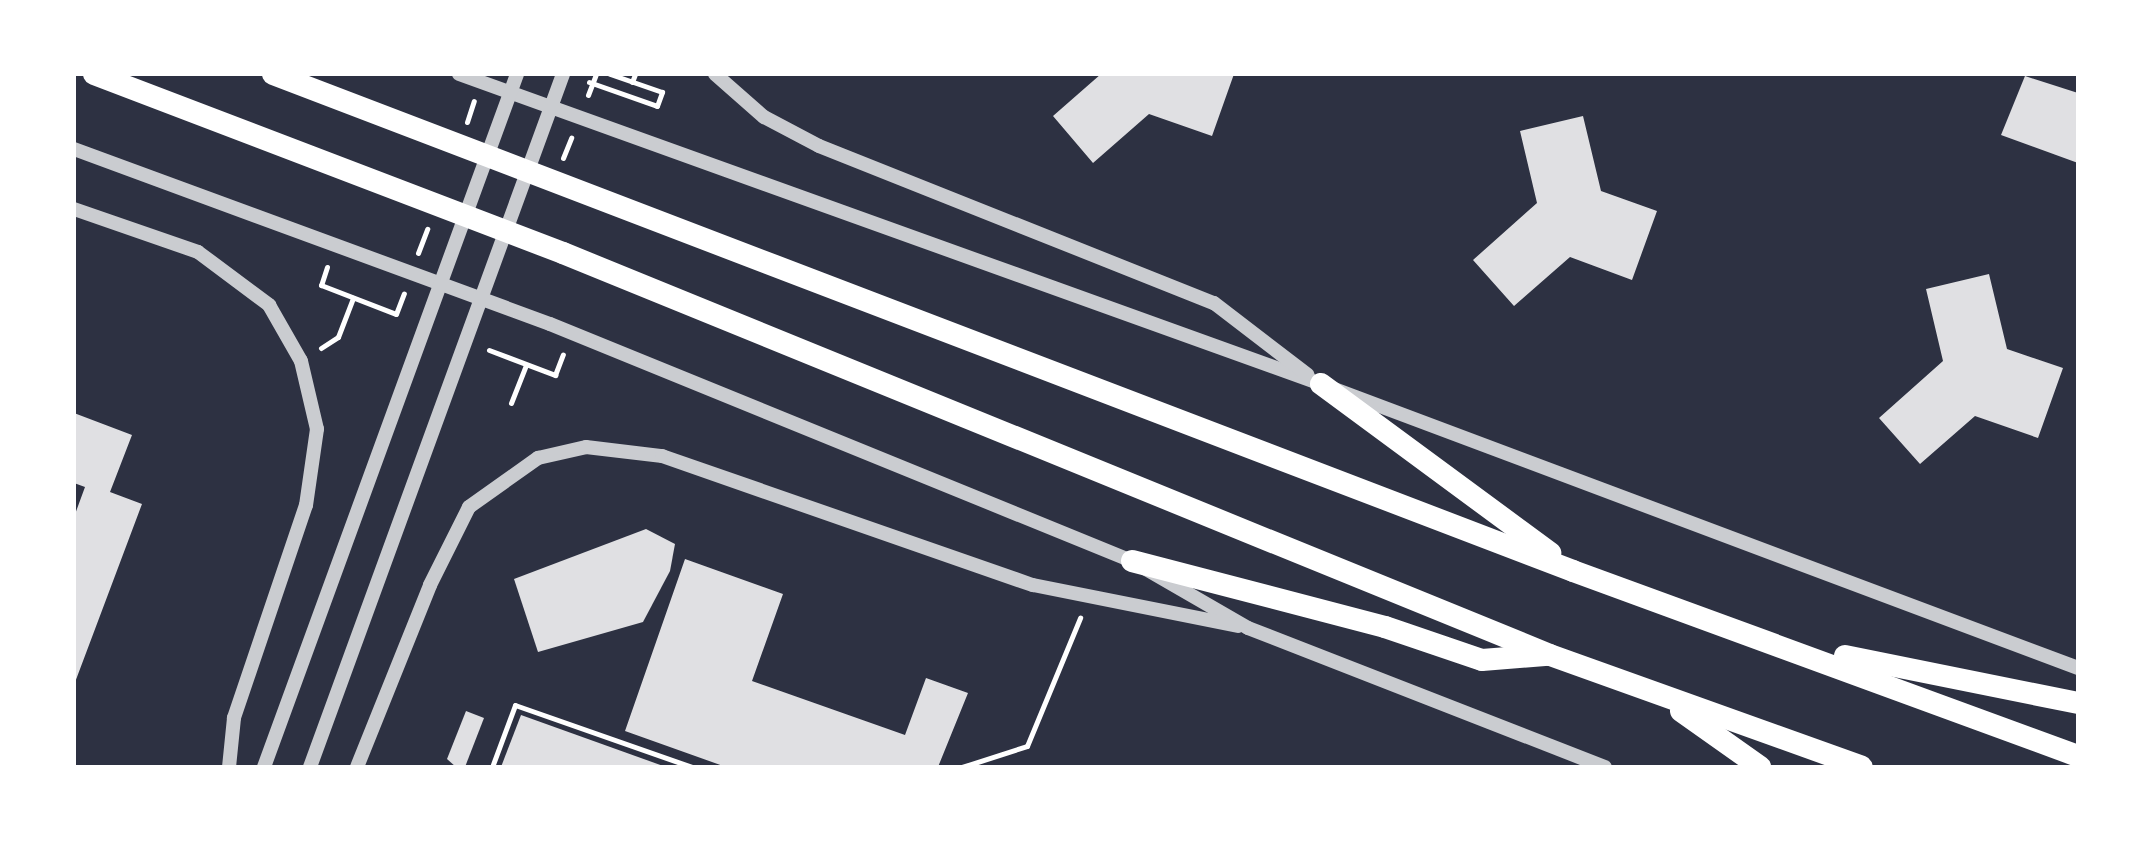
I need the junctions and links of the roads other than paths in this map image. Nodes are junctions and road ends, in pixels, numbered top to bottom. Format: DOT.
graph roads {
  1 [pos="94,74"];
  2 [pos="273,74"];
  3 [pos="459,74"];
  4 [pos="517,74"];
  5 [pos="563,74"];
  6 [pos="715,74"];
  7 [pos="74,149"];
  8 [pos="74,209"];
  9 [pos="1321,384"];
  10 [pos="1132,561"];
  11 [pos="1573,571"];
  12 [pos="1248,628"];
  13 [pos="1781,644"];
  14 [pos="1550,655"];
  15 [pos="2078,668"];
  16 [pos="1664,698"];
  17 [pos="2078,703"];
  18 [pos="2078,756"];
  19 [pos="229,767"];
  20 [pos="264,767"];
  21 [pos="310,767"];
  22 [pos="357,767"];
  23 [pos="1605,767"];
  24 [pos="1760,767"];
  25 [pos="1862,767"];
  1 -- 14 [label="highway"];
  2 -- 11 [label="highway"];
  3 -- 9 [label="street"];
  4 -- 20 [label="street"];
  5 -- 21 [label="street"];
  6 -- 9 [label="street"];
  7 -- 10 [label="street"];
  8 -- 19 [label="street"];
  9 -- 11 [label="highway"];
  9 -- 15 [label="street"];
  10 -- 12 [label="street"];
  10 -- 14 [label="highway"];
  11 -- 13 [label="highway"];
  12 -- 22 [label="street"];
  12 -- 23 [label="street"];
  13 -- 17 [label="highway"];
  13 -- 18 [label="highway"];
  14 -- 16 [label="highway"];
  16 -- 24 [label="highway"];
  16 -- 25 [label="highway"];
}
